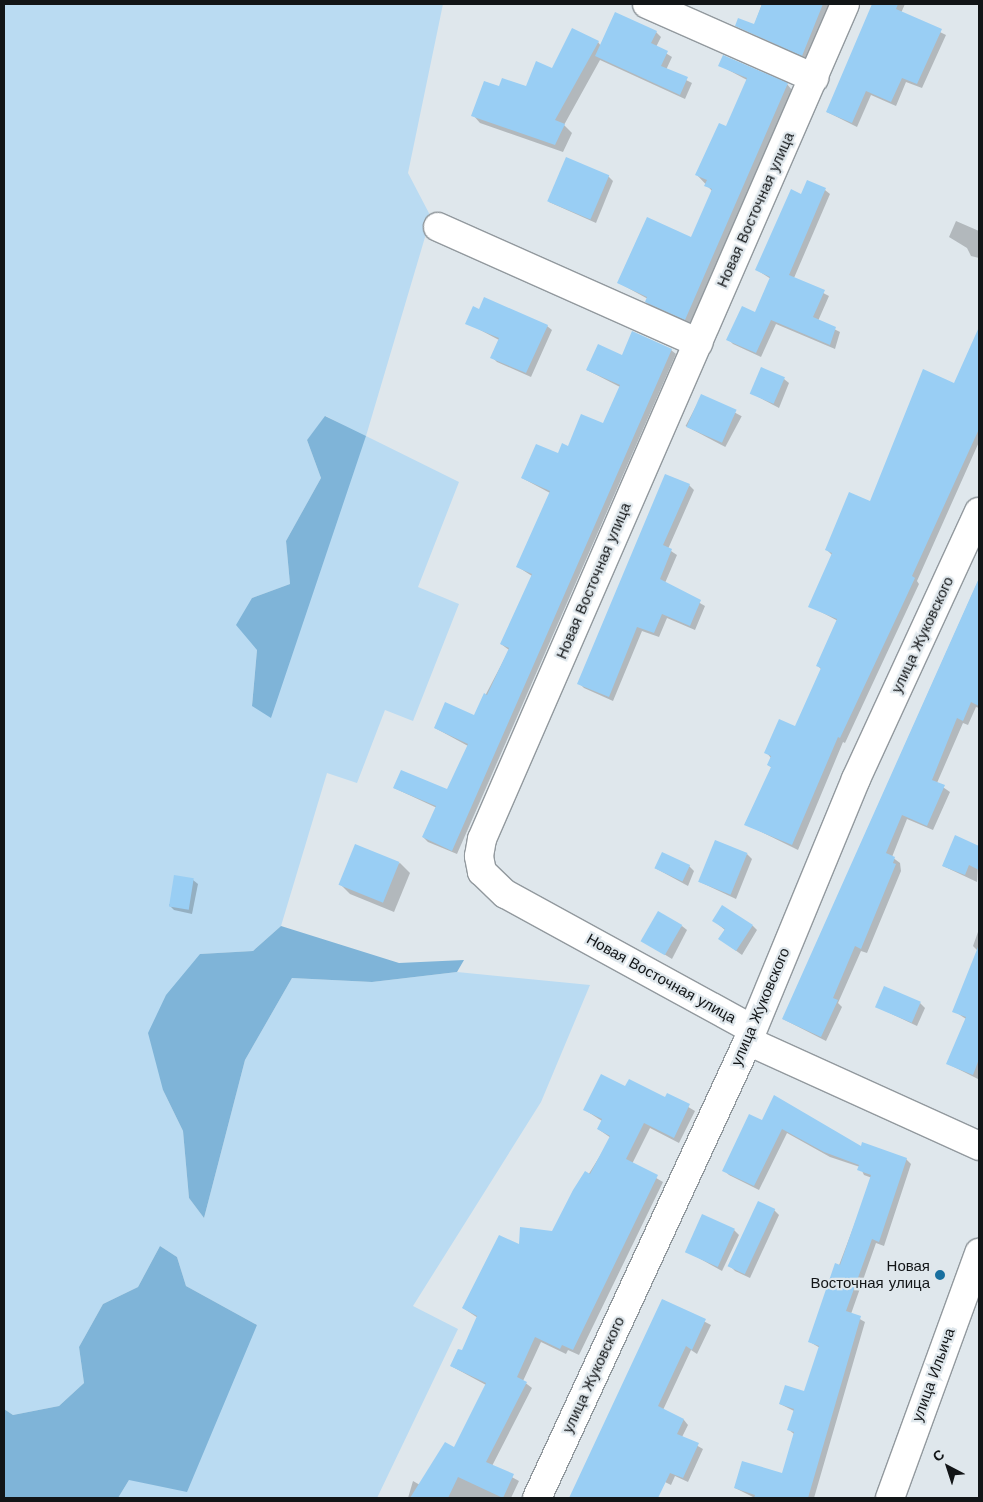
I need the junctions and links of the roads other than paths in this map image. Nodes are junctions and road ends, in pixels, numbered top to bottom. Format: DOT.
graph roads {
  1 [pos="646,4"];
  2 [pos="845,4"];
  3 [pos="814,78"];
  4 [pos="438,227"];
  5 [pos="698,343"];
  6 [pos="979,512"];
  7 [pos="750,1035"];
  8 [pos="979,1146"];
  9 [pos="979,1253"];
  10 [pos="537,1498"];
  11 [pos="890,1498"];
  1 -- 3 [label="street"];
  2 -- 3 [label="street, Новая Восточная улица"];
  3 -- 5 [label="street, Новая Восточная улица"];
  4 -- 5 [label="street"];
  5 -- 7 [label="street, Новая Восточная улица"];
  6 -- 7 [label="street, улица Жуковского"];
  7 -- 8 [label="street, Новая Восточная улица"];
  7 -- 10 [label="street, улица Жуковского"];
  9 -- 11 [label="street, улица Ильича"];
}
